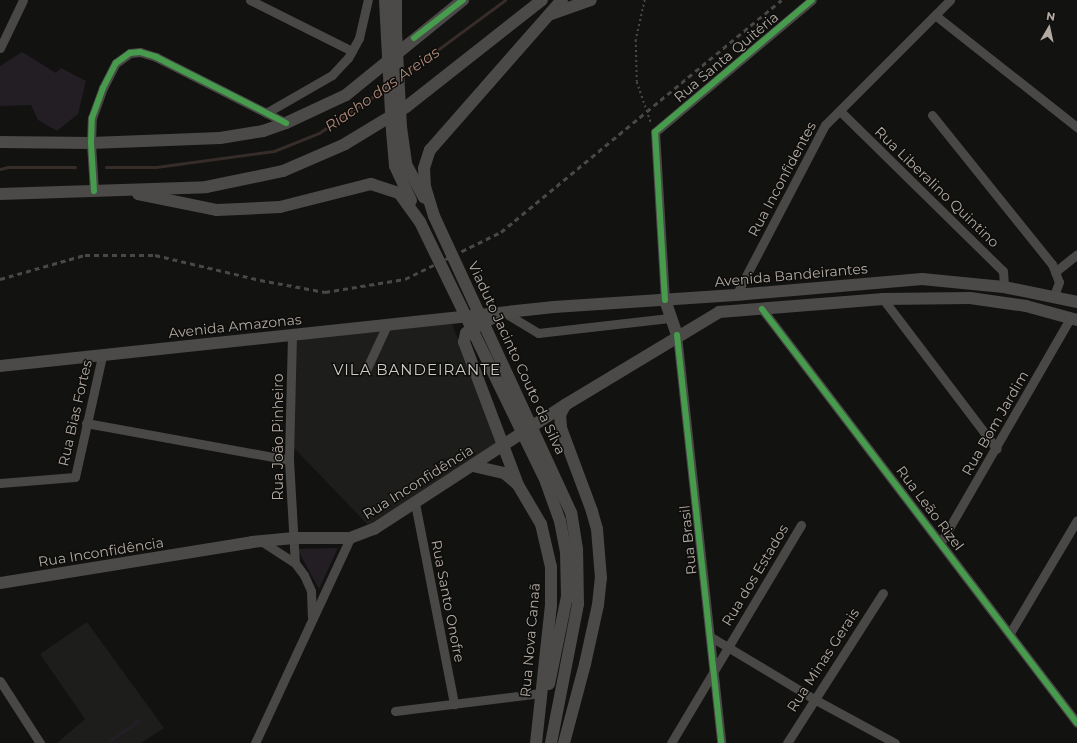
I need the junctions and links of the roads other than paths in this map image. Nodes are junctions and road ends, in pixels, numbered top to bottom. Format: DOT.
graph roads {
  1 [pos="24,0"];
  2 [pos="250,0"];
  3 [pos="368,0"];
  4 [pos="385,0"];
  5 [pos="396,0"];
  6 [pos="463,0"];
  7 [pos="542,0"];
  8 [pos="562,0"];
  9 [pos="591,0"];
  10 [pos="812,0"];
  11 [pos="950,0"];
  12 [pos="550,14"];
  13 [pos="935,15"];
  14 [pos="392,35"];
  15 [pos="0,48"];
  16 [pos="352,51"];
  17 [pos="840,111"];
  18 [pos="266,113"];
  19 [pos="932,114"];
  20 [pos="286,123"];
  21 [pos="1077,127"];
  22 [pos="397,129"];
  23 [pos="0,142"];
  24 [pos="91,143"];
  25 [pos="119,190"];
  26 [pos="94,191"];
  27 [pos="0,194"];
  28 [pos="432,213"];
  29 [pos="418,219"];
  30 [pos="1077,254"];
  31 [pos="1055,272"];
  32 [pos="1004,287"];
  33 [pos="736,296"];
  34 [pos="1054,296"];
  35 [pos="883,299"];
  36 [pos="665,300"];
  37 [pos="1077,302"];
  38 [pos="762,309"];
  39 [pos="503,313"];
  40 [pos="472,316"];
  41 [pos="1075,317"];
  42 [pos="669,318"];
  43 [pos="387,325"];
  44 [pos="292,335"];
  45 [pos="677,335"];
  46 [pos="102,356"];
  47 [pos="0,366"];
  48 [pos="367,368"];
  49 [pos="565,405"];
  50 [pos="86,423"];
  51 [pos="505,446"];
  52 [pos="997,449"];
  53 [pos="289,460"];
  54 [pos="473,466"];
  55 [pos="0,483"];
  56 [pos="518,485"];
  57 [pos="415,503"];
  58 [pos="1076,523"];
  59 [pos="801,525"];
  60 [pos="294,538"];
  61 [pos="350,538"];
  62 [pos="262,541"];
  63 [pos="942,542"];
  64 [pos="295,563"];
  65 [pos="0,583"];
  66 [pos="883,593"];
  67 [pos="312,617"];
  68 [pos="1010,633"];
  69 [pos="711,637"];
  70 [pos="727,647"];
  71 [pos="714,671"];
  72 [pos="0,680"];
  73 [pos="541,693"];
  74 [pos="814,699"];
  75 [pos="454,704"];
  76 [pos="395,711"];
  77 [pos="1076,721"];
  78 [pos="40,743"];
  79 [pos="256,743"];
  80 [pos="536,743"];
  81 [pos="551,743"];
  82 [pos="564,743"];
  83 [pos="671,743"];
  84 [pos="721,743"];
  85 [pos="787,743"];
  86 [pos="895,743"];
  1 -- 15 [label="street"];
  2 -- 16 [label="street"];
  3 -- 16 [label="street"];
  4 -- 14 [label="main road"];
  5 -- 14 [label="main road"];
  6 -- 20 [label="main road"];
  7 -- 25 [label="main road"];
  8 -- 12 [label="main road"];
  9 -- 12 [label="main road"];
  10 -- 36 [label="street, Rua Santa Quitéria"];
  11 -- 13 [label="street, Rua Inconfidentes"];
  12 -- 28 [label="main road"];
  13 -- 17 [label="street, Rua Inconfidentes"];
  13 -- 21 [label="street"];
  14 -- 22 [label="main road, bridge"];
  16 -- 18 [label="street"];
  17 -- 32 [label="street, Rua Liberalino Quintino"];
  17 -- 33 [label="street, Rua Inconfidentes"];
  18 -- 20 [label="street"];
  18 -- 24 [label="street"];
  19 -- 31 [label="street"];
  20 -- 24 [label="main road"];
  22 -- 28 [label="main road, Viaduto Jacinto Couto da Silva"];
  22 -- 29 [label="main road, Viaduto Jacinto Couto da Silva"];
  23 -- 24 [label="main road"];
  24 -- 26 [label="street"];
  25 -- 26 [label="main road"];
  25 -- 29 [label="main road"];
  26 -- 27 [label="main road"];
  28 -- 81 [label="main road, Viaduto Jacinto Couto da Silva, bridge"];
  29 -- 80 [label="main road, Viaduto Jacinto Couto da Silva, bridge"];
  30 -- 31 [label="street"];
  31 -- 34 [label="street"];
  32 -- 33 [label="main road, Avenida Bandeirantes"];
  32 -- 34 [label="main road, Avenida Bandeirantes"];
  33 -- 36 [label="main road, Avenida Bandeirantes"];
  34 -- 37 [label="main road, Avenida Bandeirantes"];
  35 -- 38 [label="main road"];
  35 -- 41 [label="main road"];
  35 -- 52 [label="street"];
  36 -- 39 [label="main road, Avenida Bandeirantes"];
  36 -- 42 [label="main road"];
  38 -- 45 [label="main road, Rua Inconfidência"];
  38 -- 63 [label="street, Rua Leão Rizel"];
  39 -- 40 [label="main road, Avenida Bandeirantes"];
  39 -- 42 [label="street"];
  39 -- 51 [label="main road, Rua Nova Canaã"];
  40 -- 43 [label="main road, Avenida Amazonas"];
  41 -- 52 [label="street, Rua Bom Jardim"];
  42 -- 45 [label="main road"];
  43 -- 44 [label="main road, Avenida Amazonas"];
  43 -- 48 [label="street"];
  44 -- 46 [label="main road, Avenida Amazonas"];
  44 -- 53 [label="street, Rua João Pinheiro"];
  45 -- 49 [label="main road, Rua Inconfidência"];
  45 -- 69 [label="street, Rua Brasil"];
  46 -- 47 [label="main road, Avenida Amazonas"];
  46 -- 50 [label="street, Rua Bias Fortes"];
  49 -- 51 [label="main road, Rua Inconfidência"];
  49 -- 82 [label="main road"];
  50 -- 53 [label="street"];
  50 -- 55 [label="street, Rua Bias Fortes"];
  51 -- 54 [label="main road, Rua Inconfidência"];
  51 -- 56 [label="main road, Rua Nova Canaã"];
  52 -- 63 [label="street, Rua Bom Jardim"];
  53 -- 60 [label="street, Rua João Pinheiro"];
  54 -- 56 [label="main road"];
  54 -- 57 [label="main road, Rua Inconfidência"];
  56 -- 73 [label="main road, Rua Nova Canaã"];
  57 -- 61 [label="main road, Rua Inconfidência"];
  57 -- 75 [label="street, Rua Santo Onofre"];
  58 -- 68 [label="street"];
  59 -- 70 [label="street, Rua dos Estados"];
  60 -- 61 [label="main road, Rua Inconfidência"];
  60 -- 62 [label="main road, Rua Inconfidência"];
  60 -- 64 [label="street, Rua João Pinheiro"];
  61 -- 67 [label="street"];
  62 -- 64 [label="street"];
  62 -- 65 [label="main road, Rua Inconfidência"];
  63 -- 68 [label="street, Rua Leão Rizel"];
  64 -- 67 [label="street"];
  66 -- 74 [label="street, Rua Minas Gerais"];
  67 -- 79 [label="street"];
  68 -- 77 [label="street, Rua Leão Rizel"];
  69 -- 70 [label="street"];
  69 -- 71 [label="street, Rua Brasil"];
  70 -- 71 [label="street, Rua dos Estados"];
  70 -- 74 [label="street"];
  71 -- 83 [label="street, Rua dos Estados"];
  71 -- 84 [label="street, Rua Brasil"];
  72 -- 78 [label="street"];
  73 -- 75 [label="street"];
  73 -- 80 [label="main road, Rua Nova Canaã"];
  74 -- 85 [label="street, Rua Minas Gerais"];
  74 -- 86 [label="street"];
  75 -- 76 [label="street"];
}
